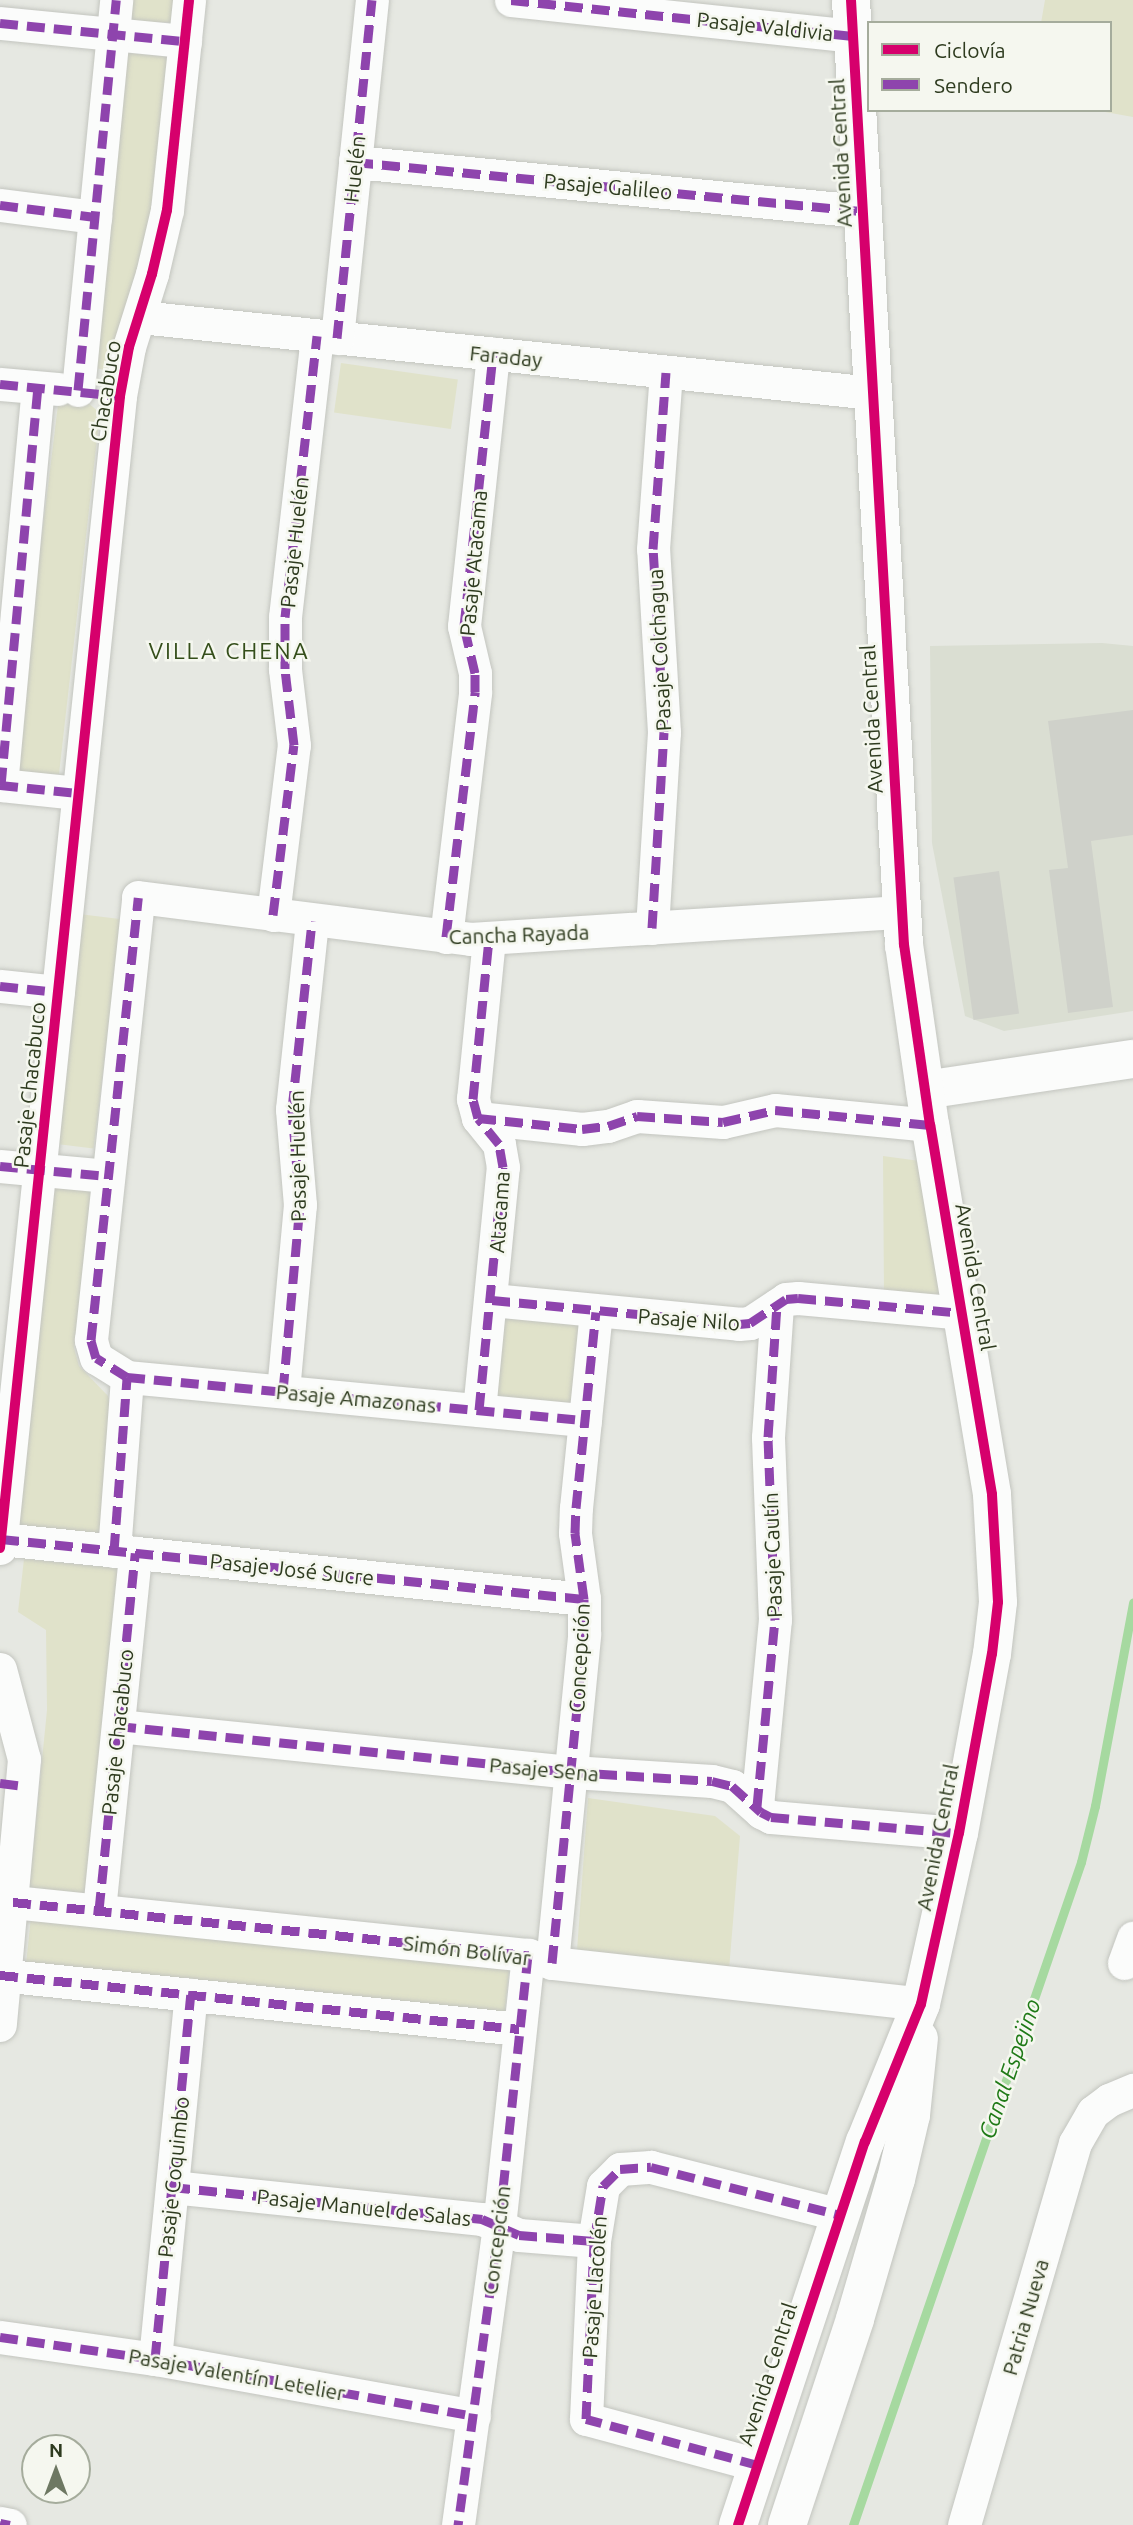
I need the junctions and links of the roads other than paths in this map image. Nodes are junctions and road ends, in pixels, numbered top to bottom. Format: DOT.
graph roads {
  1 [pos="116,0"];
  2 [pos="189,0"];
  3 [pos="372,0"];
  4 [pos="511,0"];
  5 [pos="852,18"];
  6 [pos="0,23"];
  7 [pos="113,34"];
  8 [pos="185,41"];
  9 [pos="355,162"];
  10 [pos="0,205"];
  11 [pos="862,211"];
  12 [pos="95,217"];
  13 [pos="140,317"];
  14 [pos="327,337"];
  15 [pos="493,354"];
  16 [pos="666,372"];
  17 [pos="0,384"];
  18 [pos="38,389"];
  19 [pos="78,390"];
  20 [pos="873,393"];
  21 [pos="120,396"];
  22 [pos="0,785"];
  23 [pos="78,793"];
  24 [pos="901,912"];
  25 [pos="273,915"];
  26 [pos="312,921"];
  27 [pos="652,928"];
  28 [pos="446,937"];
  29 [pos="489,939"];
  30 [pos="0,986"];
  31 [pos="58,992"];
  32 [pos="1133,1059"];
  33 [pos="927,1108"];
  34 [pos="478,1118"];
  35 [pos="0,1166"];
  36 [pos="40,1170"];
  37 [pos="108,1176"];
  38 [pos="492,1300"];
  39 [pos="777,1304"];
  40 [pos="596,1312"];
  41 [pos="964,1313"];
  42 [pos="127,1377"];
  43 [pos="283,1391"];
  44 [pos="479,1410"];
  45 [pos="584,1420"];
  46 [pos="1,1539"];
  47 [pos="0,1548"];
  48 [pos="125,1552"];
  49 [pos="584,1599"];
  50 [pos="0,1669"];
  51 [pos="118,1727"];
  52 [pos="572,1772"];
  53 [pos="12,1784"];
  54 [pos="757,1806"];
  55 [pos="959,1833"];
  56 [pos="13,1902"];
  57 [pos="99,1910"];
  58 [pos="540,1959"];
  59 [pos="3,1975"];
  60 [pos="191,1995"];
  61 [pos="921,2004"];
  62 [pos="0,2025"];
  63 [pos="519,2029"];
  64 [pos="1133,2090"];
  65 [pos="172,2187"];
  66 [pos="841,2215"];
  67 [pos="499,2226"];
  68 [pos="594,2241"];
  69 [pos="0,2337"];
  70 [pos="155,2359"];
  71 [pos="789,2368"];
  72 [pos="833,2384"];
  73 [pos="474,2416"];
  74 [pos="758,2465"];
  75 [pos="0,2523"];
  76 [pos="10,2525"];
  77 [pos="458,2525"];
  78 [pos="738,2525"];
  79 [pos="787,2525"];
  80 [pos="964,2525"];
  1 -- 7 [label="street, Chacabuco"];
  2 -- 8 [label="street, Chacabuco"];
  3 -- 9 [label="street, Huelén"];
  4 -- 5 [label="street, Pasaje Valdivia"];
  5 -- 11 [label="street, Avenida Central"];
  6 -- 7 [label="street"];
  7 -- 8 [label="street"];
  7 -- 12 [label="street, Chacabuco"];
  8 -- 13 [label="street, Chacabuco"];
  9 -- 11 [label="street, Pasaje Galileo"];
  9 -- 14 [label="street, Huelén"];
  10 -- 12 [label="street"];
  11 -- 20 [label="street, Avenida Central"];
  12 -- 19 [label="street, Chacabuco"];
  13 -- 14 [label="street, Faraday"];
  13 -- 21 [label="street, Chacabuco"];
  14 -- 15 [label="street, Faraday"];
  14 -- 25 [label="street, Pasaje Huelén"];
  15 -- 16 [label="street, Faraday"];
  15 -- 28 [label="street, Pasaje Atacama"];
  16 -- 20 [label="street, Faraday"];
  16 -- 27 [label="street, Pasaje Colchagua"];
  17 -- 18 [label="street"];
  18 -- 19 [label="street"];
  18 -- 22 [label="street"];
  19 -- 21 [label="street"];
  20 -- 24 [label="street, Avenida Central"];
  21 -- 23 [label="street, Chacabuco"];
  22 -- 23 [label="street"];
  23 -- 31 [label="street, Pasaje Chacabuco"];
  24 -- 27 [label="street, Cancha Rayada"];
  24 -- 33 [label="street, Avenida Central"];
  25 -- 26 [label="street, Cancha Rayada"];
  25 -- 37 [label="street, Cancha Rayada"];
  26 -- 28 [label="street, Cancha Rayada"];
  26 -- 43 [label="street, Pasaje Huelén"];
  27 -- 29 [label="street, Cancha Rayada"];
  28 -- 29 [label="street, Cancha Rayada"];
  29 -- 34 [label="street"];
  30 -- 31 [label="street"];
  31 -- 36 [label="street, Pasaje Chacabuco"];
  32 -- 33 [label="street"];
  33 -- 34 [label="street"];
  33 -- 41 [label="street, Avenida Central"];
  34 -- 38 [label="street, Atacama"];
  35 -- 36 [label="street"];
  36 -- 37 [label="street"];
  36 -- 46 [label="street, Pasaje Chacabuco"];
  37 -- 42 [label="street"];
  38 -- 40 [label="street, Pasaje Nilo"];
  38 -- 44 [label="street, Atacama"];
  39 -- 40 [label="street, Pasaje Nilo"];
  39 -- 41 [label="street, Pasaje Nilo"];
  39 -- 54 [label="street, Pasaje Cautín"];
  40 -- 45 [label="street, Concepción"];
  41 -- 55 [label="street, Avenida Central"];
  42 -- 43 [label="street, Pasaje Amazonas"];
  42 -- 48 [label="street, Pasaje Chacabuco"];
  43 -- 44 [label="street, Pasaje Amazonas"];
  44 -- 45 [label="street, Pasaje Amazonas"];
  45 -- 49 [label="street, Concepción"];
  46 -- 47 [label="street, Pasaje Chacabuco"];
  46 -- 48 [label="street, Pasaje José Sucre"];
  48 -- 49 [label="street, Pasaje José Sucre"];
  48 -- 51 [label="street, Pasaje Chacabuco"];
  49 -- 52 [label="street, Concepción"];
  50 -- 53 [label="street"];
  51 -- 52 [label="street, Pasaje Sena"];
  51 -- 57 [label="street, Pasaje Chacabuco"];
  52 -- 54 [label="street, Pasaje Sena"];
  52 -- 58 [label="street, Concepción"];
  53 -- 56 [label="street"];
  54 -- 55 [label="street, Pasaje Sena"];
  55 -- 61 [label="street, Avenida Central"];
  56 -- 57 [label="street, Simón Bolívar"];
  56 -- 59 [label="street"];
  57 -- 58 [label="street, Simón Bolívar"];
  58 -- 61 [label="street, Simón Bolívar"];
  58 -- 63 [label="street, Concepción"];
  59 -- 60 [label="street"];
  59 -- 62 [label="street"];
  60 -- 63 [label="street"];
  60 -- 65 [label="street, Pasaje Coquimbo"];
  61 -- 66 [label="street, Avenida Central"];
  61 -- 72 [label="street, Avenida Central"];
  63 -- 67 [label="street, Concepción"];
  64 -- 80 [label="street, Patria Nueva"];
  65 -- 67 [label="street, Pasaje Manuel de Salas"];
  65 -- 70 [label="street, Pasaje Coquimbo"];
  66 -- 68 [label="street, Pasaje Llacolén"];
  66 -- 71 [label="street, Avenida Central"];
  67 -- 68 [label="street, Pasaje Manuel de Salas"];
  67 -- 73 [label="street, Concepción"];
  68 -- 74 [label="street, Pasaje Llacolén"];
  69 -- 70 [label="street, Pasaje Valentín Letelier"];
  70 -- 73 [label="street, Pasaje Valentín Letelier"];
  71 -- 72 [label="street"];
  71 -- 74 [label="street, Avenida Central"];
  72 -- 79 [label="street, Avenida Central"];
  73 -- 77 [label="street, Concepción"];
  74 -- 78 [label="street, Avenida Central"];
  75 -- 76 [label="street"];
}
